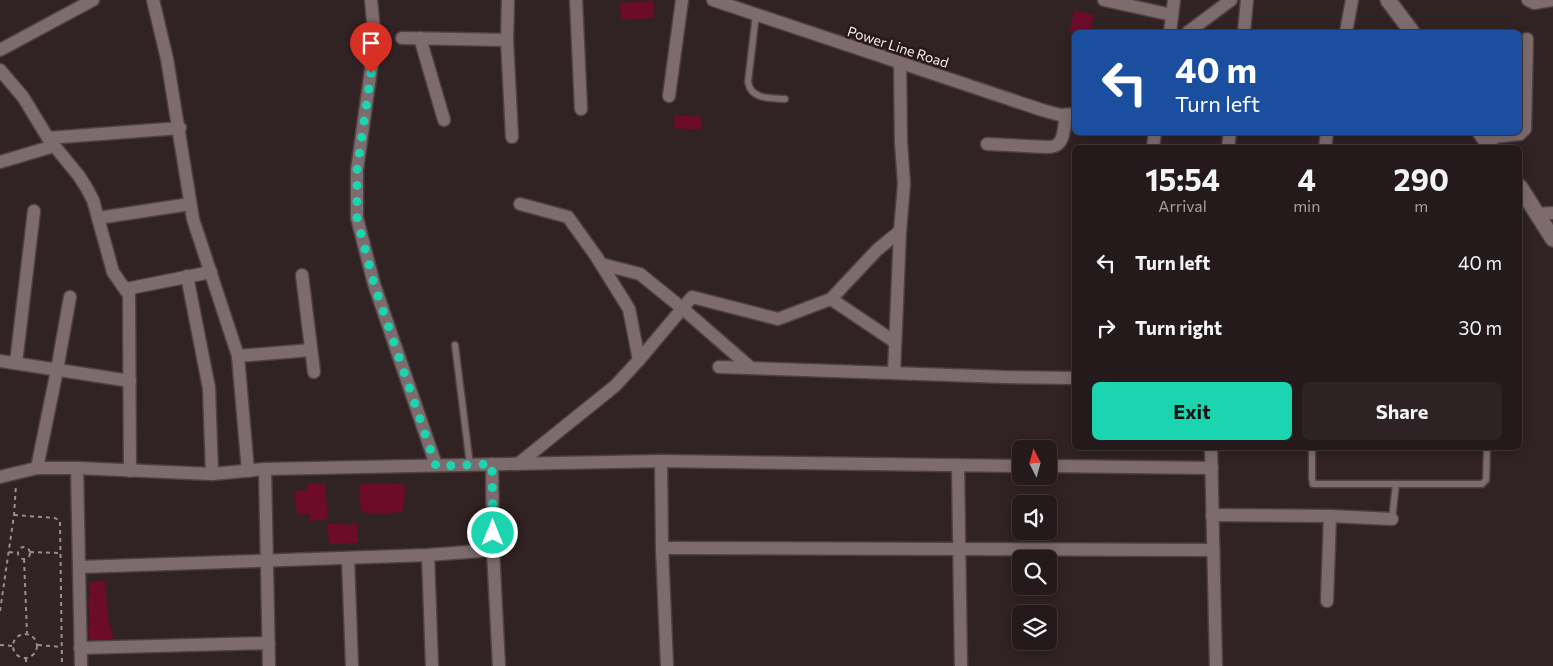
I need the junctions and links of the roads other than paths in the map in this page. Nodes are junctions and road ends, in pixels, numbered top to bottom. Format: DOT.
graph roads {
  1 [pos="93,0"];
  2 [pos="153,0"];
  3 [pos="371,0"];
  4 [pos="508,0"];
  5 [pos="576,0"];
  6 [pos="682,0"];
  7 [pos="713,0"];
  8 [pos="1104,0"];
  9 [pos="1174,0"];
  10 [pos="1231,0"];
  11 [pos="1247,0"];
  12 [pos="1352,0"];
  13 [pos="1388,0"];
  14 [pos="1528,0"];
  15 [pos="1553,0"];
  16 [pos="756,14"];
  17 [pos="1172,15"];
  18 [pos="1170,30"];
  19 [pos="1191,30"];
  20 [pos="1244,30"];
  21 [pos="1346,30"];
  22 [pos="1410,30"];
  23 [pos="402,38"];
  24 [pos="420,38"];
  25 [pos="1527,38"];
  26 [pos="507,40"];
  27 [pos="0,50"];
  28 [pos="900,63"];
  29 [pos="0,70"];
  30 [pos="669,96"];
  31 [pos="785,99"];
  32 [pos="581,109"];
  33 [pos="1070,114"];
  34 [pos="444,120"];
  35 [pos="180,128"];
  36 [pos="1522,132"];
  37 [pos="1513,135"];
  38 [pos="512,137"];
  39 [pos="1485,139"];
  40 [pos="51,142"];
  41 [pos="987,144"];
  42 [pos="0,162"];
  43 [pos="1522,189"];
  44 [pos="190,204"];
  45 [pos="520,204"];
  46 [pos="34,212"];
  47 [pos="1546,214"];
  48 [pos="98,218"];
  49 [pos="900,231"];
  50 [pos="1551,232"];
  51 [pos="601,264"];
  52 [pos="211,272"];
  53 [pos="302,275"];
  54 [pos="187,276"];
  55 [pos="126,289"];
  56 [pos="70,297"];
  57 [pos="831,299"];
  58 [pos="682,308"];
  59 [pos="895,342"];
  60 [pos="455,344"];
  61 [pos="311,350"];
  62 [pos="238,356"];
  63 [pos="639,360"];
  64 [pos="0,361"];
  65 [pos="16,363"];
  66 [pos="719,367"];
  67 [pos="751,368"];
  68 [pos="57,370"];
  69 [pos="314,372"];
  70 [pos="894,373"];
  71 [pos="1072,378"];
  72 [pos="130,381"];
  73 [pos="1211,450"];
  74 [pos="1312,450"];
  75 [pos="1486,450"];
  76 [pos="661,461"];
  77 [pos="492,464"];
  78 [pos="518,464"];
  79 [pos="470,465"];
  80 [pos="958,465"];
  81 [pos="436,466"];
  82 [pos="1012,466"];
  83 [pos="1058,466"];
  84 [pos="37,468"];
  85 [pos="77,468"];
  86 [pos="1212,468"];
  87 [pos="265,469"];
  88 [pos="130,470"];
  89 [pos="248,470"];
  90 [pos="212,474"];
  91 [pos="0,477"];
  92 [pos="1396,484"];
  93 [pos="1212,515"];
  94 [pos="1330,516"];
  95 [pos="1392,519"];
  96 [pos="662,548"];
  97 [pos="960,549"];
  98 [pos="493,550"];
  99 [pos="1213,550"];
  100 [pos="428,556"];
  101 [pos="348,558"];
  102 [pos="266,561"];
  103 [pos="79,567"];
  104 [pos="1327,601"];
  105 [pos="269,643"];
  106 [pos="80,648"];
  107 [pos="81,666"];
  108 [pos="269,666"];
  109 [pos="352,666"];
  110 [pos="432,666"];
  111 [pos="499,666"];
  112 [pos="667,666"];
  113 [pos="961,666"];
  114 [pos="1216,666"];
  1 -- 27 [label="street"];
  2 -- 35 [label="street"];
  3 -- 81 [label="street"];
  4 -- 26 [label="street"];
  5 -- 32 [label="street"];
  6 -- 30 [label="street"];
  7 -- 16 [label="street, Power Line Road"];
  8 -- 17 [label="street"];
  9 -- 17 [label="street"];
  10 -- 19 [label="street"];
  11 -- 20 [label="street"];
  12 -- 21 [label="street"];
  13 -- 22 [label="street"];
  14 -- 15 [label="street"];
  16 -- 28 [label="street, Power Line Road"];
  16 -- 31 [label="lane"];
  17 -- 18 [label="street"];
  23 -- 24 [label="street"];
  24 -- 26 [label="street"];
  24 -- 34 [label="street"];
  25 -- 36 [label="street"];
  26 -- 38 [label="street"];
  28 -- 33 [label="street, Power Line Road"];
  28 -- 49 [label="street"];
  29 -- 40 [label="street"];
  33 -- 41 [label="street"];
  35 -- 40 [label="street"];
  35 -- 44 [label="street"];
  37 -- 39 [label="street"];
  40 -- 42 [label="street"];
  40 -- 48 [label="street"];
  43 -- 47 [label="street"];
  44 -- 48 [label="street"];
  44 -- 52 [label="street"];
  45 -- 51 [label="street"];
  46 -- 65 [label="street"];
  47 -- 50 [label="street"];
  48 -- 55 [label="street"];
  49 -- 57 [label="street"];
  49 -- 59 [label="street"];
  51 -- 58 [label="street"];
  51 -- 63 [label="street"];
  52 -- 54 [label="street"];
  52 -- 62 [label="street"];
  53 -- 61 [label="street"];
  54 -- 55 [label="street"];
  54 -- 90 [label="street"];
  55 -- 72 [label="street"];
  56 -- 68 [label="street"];
  57 -- 58 [label="street"];
  57 -- 59 [label="street"];
  58 -- 63 [label="street"];
  58 -- 67 [label="street"];
  59 -- 70 [label="street"];
  60 -- 79 [label="lane"];
  61 -- 62 [label="street"];
  61 -- 69 [label="street"];
  62 -- 89 [label="street"];
  63 -- 78 [label="street"];
  64 -- 65 [label="street"];
  65 -- 68 [label="street"];
  66 -- 67 [label="street"];
  67 -- 70 [label="street"];
  68 -- 72 [label="street"];
  68 -- 84 [label="street"];
  70 -- 71 [label="street"];
  72 -- 88 [label="street"];
  73 -- 86 [label="street"];
  74 -- 92 [label="lane"];
  75 -- 92 [label="lane"];
  76 -- 78 [label="street"];
  76 -- 80 [label="street"];
  76 -- 96 [label="street"];
  77 -- 78 [label="street"];
  77 -- 79 [label="street"];
  77 -- 98 [label="street"];
  79 -- 81 [label="street"];
  80 -- 82 [label="street"];
  80 -- 97 [label="street"];
  81 -- 87 [label="street"];
  83 -- 86 [label="street"];
  84 -- 85 [label="street"];
  84 -- 91 [label="street"];
  85 -- 88 [label="street"];
  85 -- 103 [label="street"];
  86 -- 93 [label="street"];
  87 -- 89 [label="street"];
  87 -- 102 [label="street"];
  88 -- 90 [label="street"];
  89 -- 90 [label="street"];
  92 -- 95 [label="lane"];
  93 -- 94 [label="street"];
  93 -- 99 [label="street"];
  94 -- 95 [label="street"];
  94 -- 104 [label="street"];
  96 -- 97 [label="street"];
  96 -- 112 [label="street"];
  97 -- 99 [label="street"];
  97 -- 113 [label="street"];
  98 -- 100 [label="street"];
  98 -- 111 [label="street"];
  99 -- 114 [label="street"];
  100 -- 101 [label="street"];
  100 -- 110 [label="street"];
  101 -- 102 [label="street"];
  101 -- 109 [label="street"];
  102 -- 103 [label="street"];
  102 -- 105 [label="street"];
  103 -- 106 [label="street"];
  105 -- 106 [label="street"];
  105 -- 108 [label="street"];
  106 -- 107 [label="street"];
}
